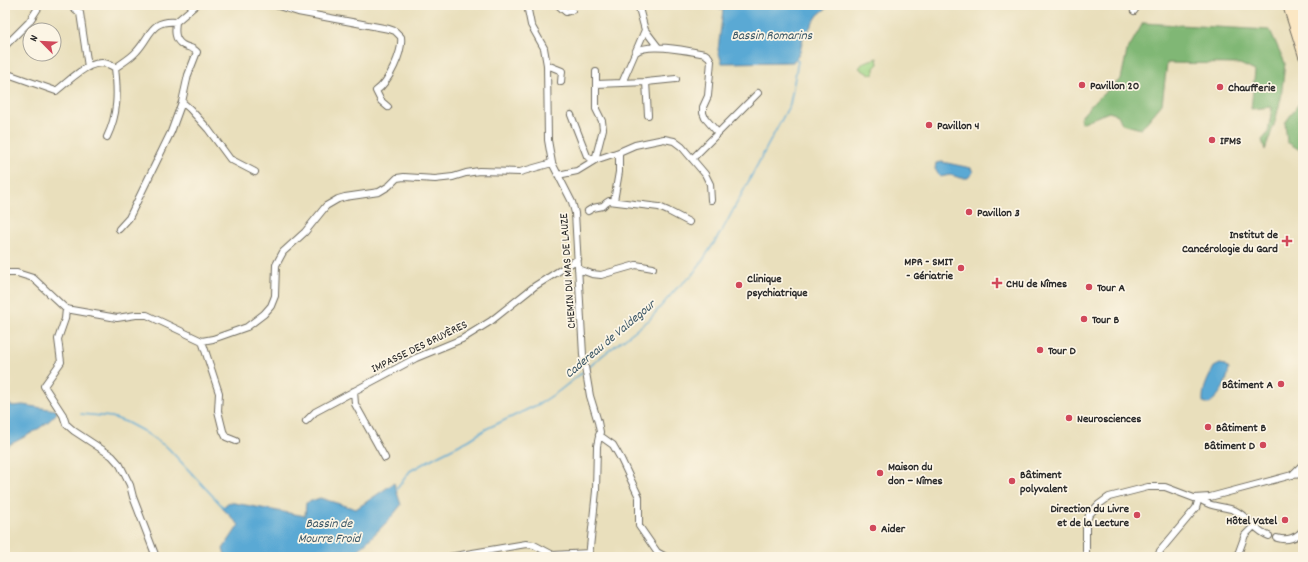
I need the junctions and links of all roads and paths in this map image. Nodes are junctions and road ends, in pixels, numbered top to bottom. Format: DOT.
graph roads {
  1 [pos="40,5"];
  2 [pos="70,5"];
  3 [pos="196,5"];
  4 [pos="275,5"];
  5 [pos="301,5"];
  6 [pos="527,5"];
  7 [pos="558,5"];
  8 [pos="637,5"];
  9 [pos="1004,5"];
  10 [pos="1016,5"];
  11 [pos="1287,5"];
  12 [pos="1295,5"];
  13 [pos="572,10"];
  14 [pos="298,12"];
  15 [pos="176,22"];
  16 [pos="1302,23"];
  17 [pos="645,30"];
  18 [pos="1303,34"];
  19 [pos="5,46"];
  20 [pos="658,47"];
  21 [pos="636,52"];
  22 [pos="1303,56"];
  23 [pos="547,65"];
  24 [pos="88,67"];
  25 [pos="115,68"];
  26 [pos="596,72"];
  27 [pos="5,73"];
  28 [pos="676,79"];
  29 [pos="560,82"];
  30 [pos="646,82"];
  31 [pos="622,83"];
  32 [pos="596,84"];
  33 [pos="758,93"];
  34 [pos="182,102"];
  35 [pos="388,108"];
  36 [pos="648,114"];
  37 [pos="571,115"];
  38 [pos="718,132"];
  39 [pos="107,137"];
  40 [pos="619,152"];
  41 [pos="692,159"];
  42 [pos="595,160"];
  43 [pos="552,163"];
  44 [pos="255,172"];
  45 [pos="558,175"];
  46 [pos="711,200"];
  47 [pos="614,201"];
  48 [pos="588,211"];
  49 [pos="689,222"];
  50 [pos="119,228"];
  51 [pos="578,259"];
  52 [pos="653,268"];
  53 [pos="578,270"];
  54 [pos="5,273"];
  55 [pos="66,309"];
  56 [pos="202,341"];
  57 [pos="354,391"];
  58 [pos="306,421"];
  59 [pos="601,437"];
  60 [pos="236,441"];
  61 [pos="385,458"];
  62 [pos="1303,464"];
  63 [pos="1303,474"];
  64 [pos="1292,475"];
  65 [pos="1199,498"];
  66 [pos="1254,525"];
  67 [pos="1303,530"];
  68 [pos="1269,536"];
  69 [pos="1277,538"];
  70 [pos="589,555"];
  71 [pos="156,557"];
  72 [pos="449,557"];
  73 [pos="666,557"];
  74 [pos="1086,557"];
  75 [pos="1158,557"];
  76 [pos="1237,557"];
  1 -- 19 [label="street"];
  2 -- 24 [label="street"];
  3 -- 15 [label="street"];
  4 -- 14 [label="street"];
  5 -- 14 [label="street"];
  6 -- 23 [label="street, CHEMIN DU MAS DE LAUZE"];
  7 -- 13 [label="street"];
  8 -- 17 [label="street"];
  9 -- 10 [label="street"];
  11 -- 22 [label="main road"];
  12 -- 16 [label="main road"];
  14 -- 35 [label="street"];
  15 -- 25 [label="street"];
  15 -- 34 [label="street"];
  16 -- 18 [label="main road"];
  17 -- 20 [label="street"];
  17 -- 21 [label="street"];
  20 -- 21 [label="street"];
  20 -- 38 [label="street"];
  21 -- 31 [label="street"];
  23 -- 29 [label="street"];
  23 -- 43 [label="street, CHEMIN DU MAS DE LAUZE"];
  24 -- 25 [label="street"];
  24 -- 27 [label="street"];
  25 -- 39 [label="street"];
  26 -- 32 [label="street"];
  28 -- 30 [label="street"];
  30 -- 31 [label="street"];
  30 -- 36 [label="street"];
  31 -- 32 [label="street"];
  32 -- 42 [label="street"];
  33 -- 38 [label="street"];
  34 -- 44 [label="street"];
  34 -- 50 [label="street"];
  37 -- 42 [label="street"];
  38 -- 41 [label="street"];
  40 -- 41 [label="street"];
  40 -- 42 [label="street"];
  40 -- 47 [label="street"];
  41 -- 46 [label="street"];
  42 -- 45 [label="street"];
  43 -- 45 [label="street, CHEMIN DU MAS DE LAUZE"];
  43 -- 56 [label="street"];
  45 -- 51 [label="street, CHEMIN DU MAS DE LAUZE"];
  47 -- 48 [label="street"];
  47 -- 49 [label="street"];
  51 -- 53 [label="street, CHEMIN DU MAS DE LAUZE"];
  51 -- 57 [label="street, IMPASSE DES BRUYÈRES"];
  52 -- 53 [label="street"];
  53 -- 59 [label="street, CHEMIN DU MAS DE LAUZE"];
  54 -- 55 [label="street"];
  55 -- 56 [label="street"];
  55 -- 71 [label="street"];
  56 -- 60 [label="street"];
  57 -- 58 [label="street, IMPASSE DES BRUYÈRES"];
  57 -- 61 [label="street"];
  59 -- 70 [label="street, CHEMIN DU MAS DE LAUZE"];
  59 -- 73 [label="street"];
  62 -- 64 [label="street"];
  63 -- 64 [label="street"];
  64 -- 65 [label="street"];
  65 -- 66 [label="street"];
  65 -- 74 [label="street"];
  65 -- 75 [label="street"];
  66 -- 68 [label="street"];
  66 -- 76 [label="street"];
  67 -- 69 [label="street"];
  70 -- 72 [label="street"];
}
